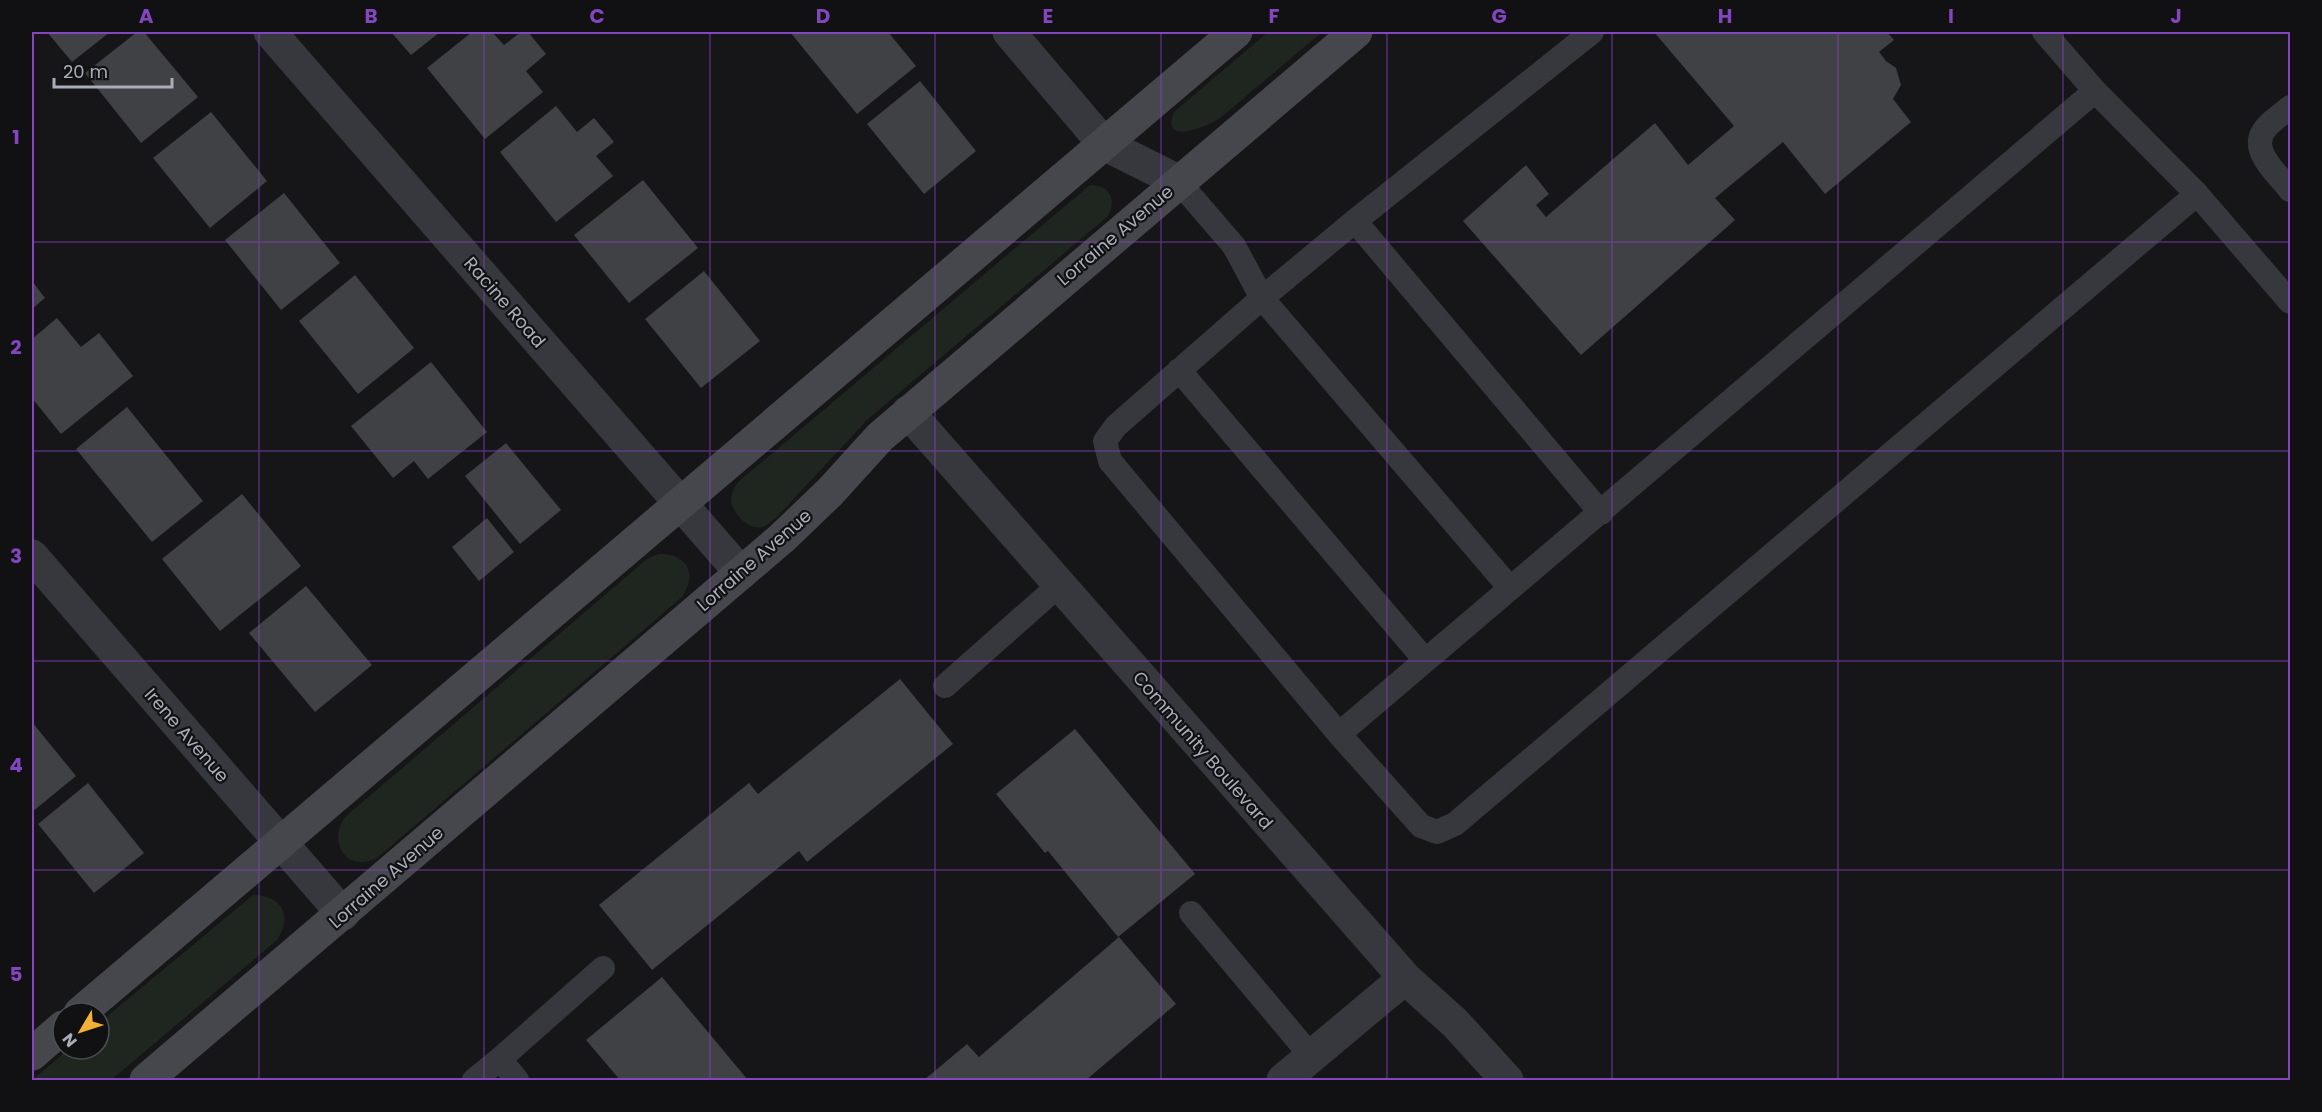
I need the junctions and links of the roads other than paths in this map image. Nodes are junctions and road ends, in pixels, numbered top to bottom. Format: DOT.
graph roads {
  1 [pos="270,32"];
  2 [pos="1009,32"];
  3 [pos="1236,32"];
  4 [pos="1356,32"];
  5 [pos="1593,32"];
  6 [pos="2044,32"];
  7 [pos="2095,91"];
  8 [pos="2290,107"];
  9 [pos="1104,144"];
  10 [pos="1178,181"];
  11 [pos="2290,190"];
  12 [pos="2197,194"];
  13 [pos="1355,221"];
  14 [pos="1262,298"];
  15 [pos="2290,302"];
  16 [pos="1179,370"];
  17 [pos="908,412"];
  18 [pos="680,503"];
  19 [pos="1601,513"];
  20 [pos="32,556"];
  21 [pos="741,573"];
  22 [pos="1058,586"];
  23 [pos="1510,588"];
  24 [pos="1425,660"];
  25 [pos="945,686"];
  26 [pos="1340,734"];
  27 [pos="281,842"];
  28 [pos="1191,913"];
  29 [pos="343,914"];
  30 [pos="603,968"];
  31 [pos="1405,978"];
  32 [pos="94,1001"];
  33 [pos="51,1038"];
  34 [pos="32,1054"];
  35 [pos="1312,1057"];
  36 [pos="501,1059"];
  37 [pos="146,1080"];
  38 [pos="474,1080"];
  39 [pos="518,1080"];
  40 [pos="1283,1080"];
  41 [pos="1507,1080"];
  1 -- 18 [label="street, Racine Road"];
  2 -- 9 [label="street"];
  3 -- 9 [label="street"];
  4 -- 10 [label="street, Lorraine Avenue"];
  5 -- 13 [label="lane"];
  6 -- 7 [label="lane"];
  7 -- 12 [label="lane"];
  7 -- 19 [label="lane"];
  8 -- 11 [label="lane"];
  9 -- 10 [label="street"];
  9 -- 18 [label="street"];
  10 -- 14 [label="lane"];
  10 -- 17 [label="street, Lorraine Avenue"];
  12 -- 15 [label="lane"];
  12 -- 26 [label="lane"];
  13 -- 14 [label="lane"];
  13 -- 19 [label="lane"];
  14 -- 16 [label="lane"];
  14 -- 23 [label="lane"];
  16 -- 24 [label="lane"];
  16 -- 26 [label="lane"];
  17 -- 21 [label="street, Lorraine Avenue"];
  17 -- 22 [label="street, Community Boulevard"];
  18 -- 21 [label="street, Racine Road"];
  18 -- 27 [label="street"];
  19 -- 23 [label="lane"];
  20 -- 27 [label="street, Irene Avenue"];
  21 -- 29 [label="street, Lorraine Avenue"];
  22 -- 25 [label="lane"];
  22 -- 31 [label="street, Community Boulevard"];
  23 -- 24 [label="lane"];
  24 -- 26 [label="lane"];
  27 -- 29 [label="street, Irene Avenue"];
  27 -- 32 [label="street"];
  28 -- 35 [label="lane"];
  29 -- 37 [label="street, Lorraine Avenue"];
  30 -- 36 [label="lane"];
  31 -- 35 [label="street"];
  31 -- 41 [label="street, Community Boulevard"];
  33 -- 34 [label="street"];
  35 -- 40 [label="street"];
  36 -- 38 [label="lane"];
  36 -- 39 [label="lane"];
}
